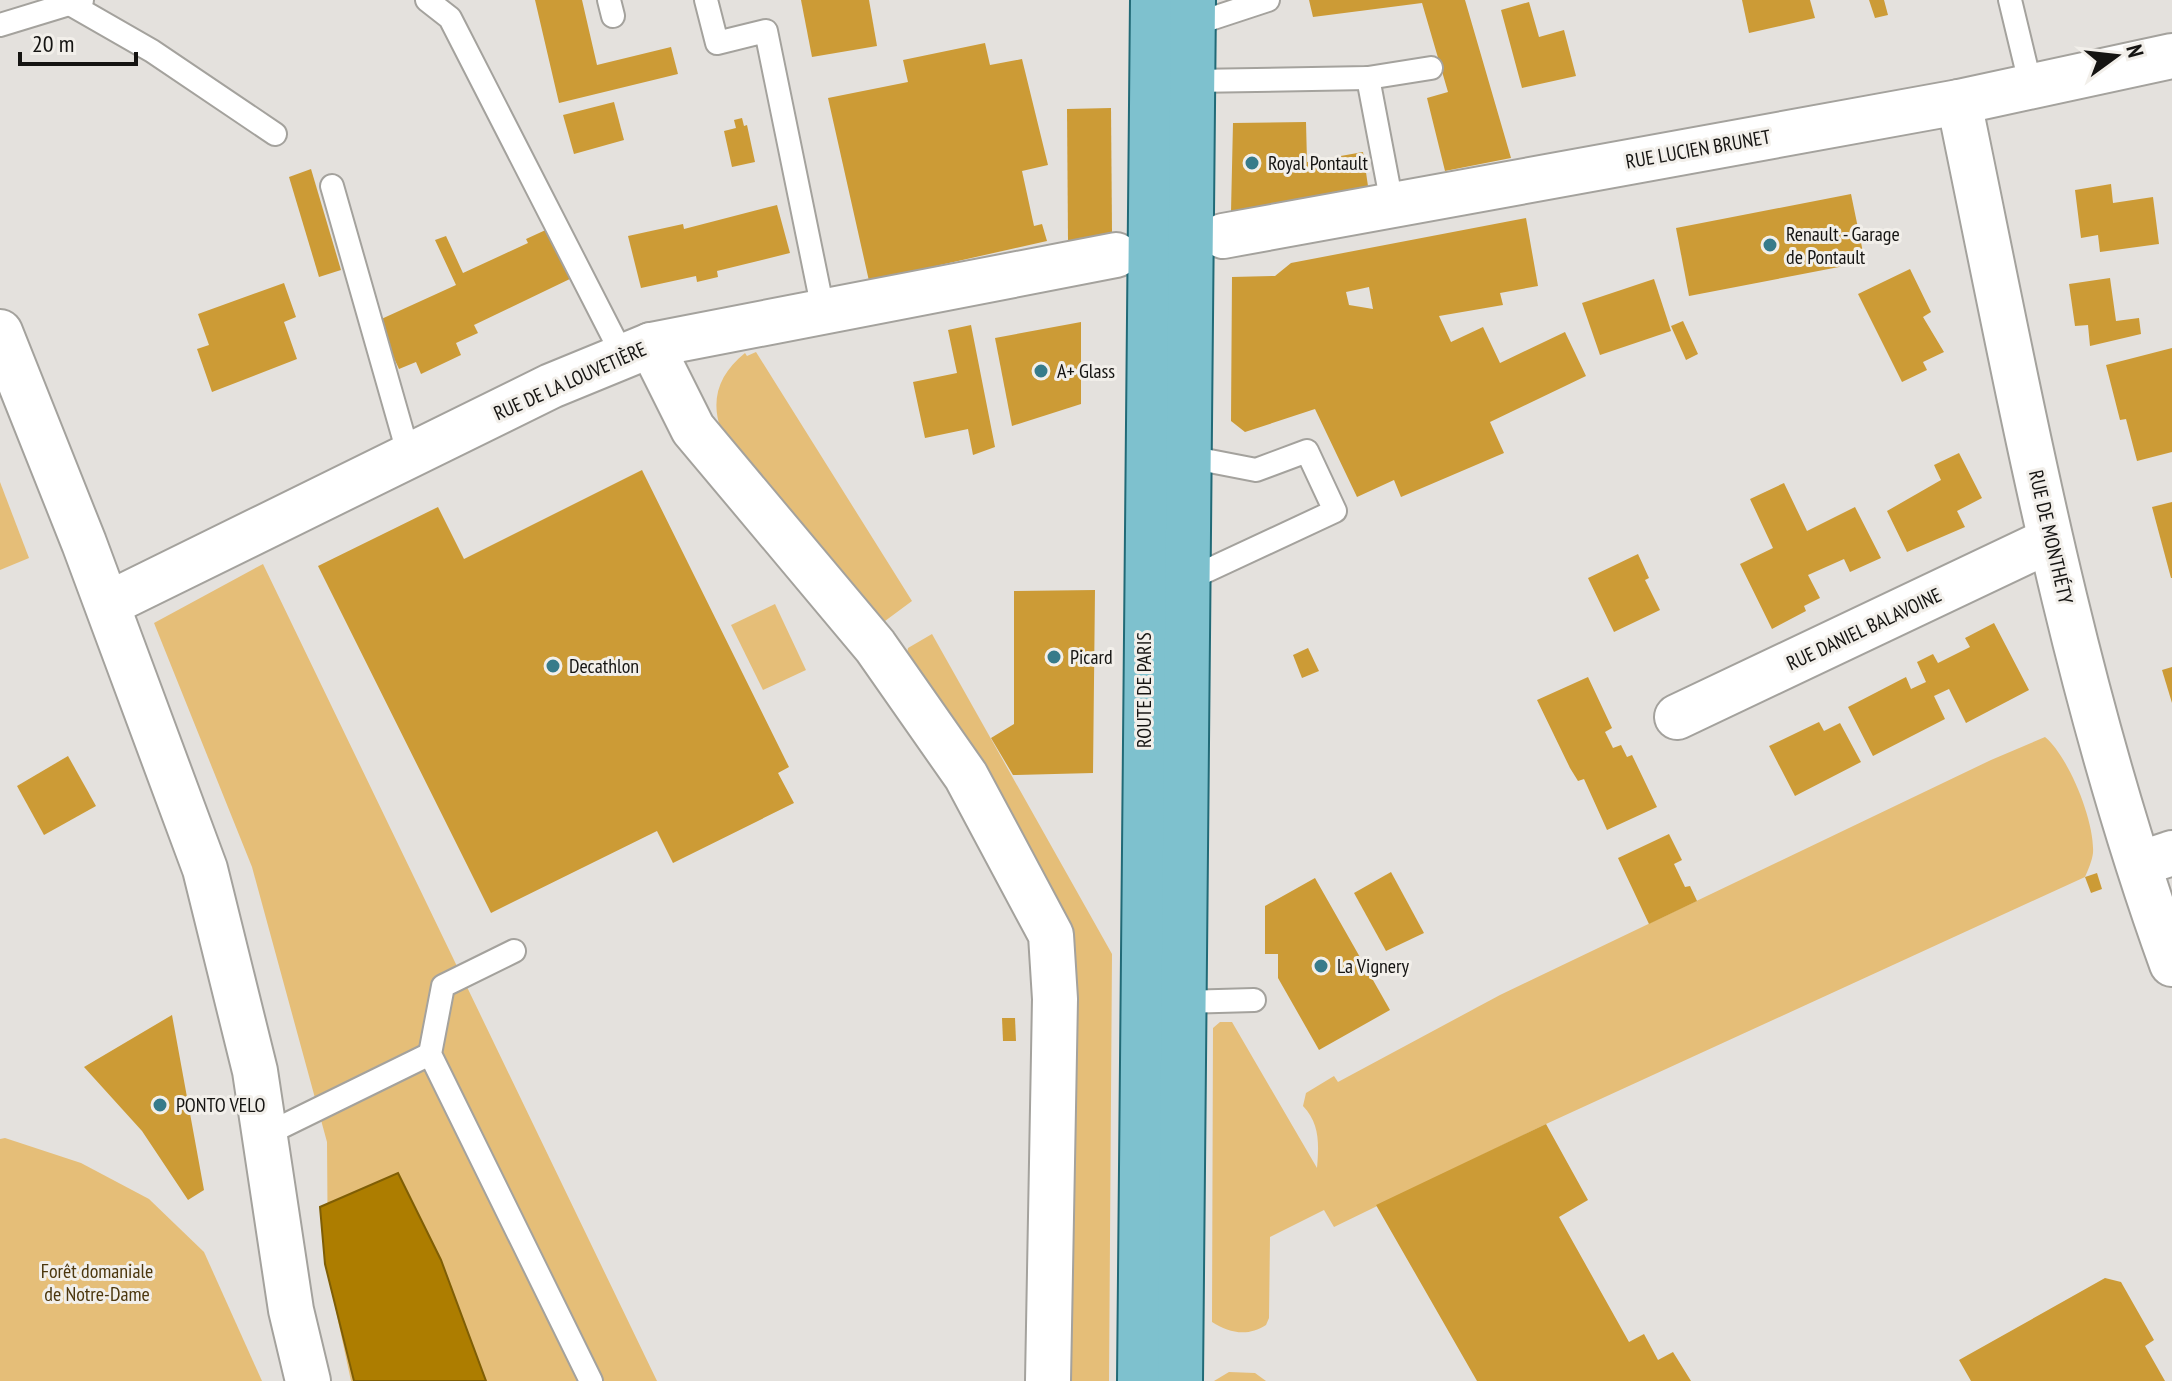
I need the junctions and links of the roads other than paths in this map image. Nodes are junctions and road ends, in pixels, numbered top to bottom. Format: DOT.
graph roads {
  1 [pos="427,0"];
  2 [pos="706,0"];
  3 [pos="1153,0"];
  4 [pos="1268,0"];
  5 [pos="2010,0"];
  6 [pos="77,2"];
  7 [pos="1192,13"];
  8 [pos="0,25"];
  9 [pos="2172,56"];
  10 [pos="1431,68"];
  11 [pos="1368,78"];
  12 [pos="1192,81"];
  13 [pos="2031,87"];
  14 [pos="1959,102"];
  15 [pos="275,134"];
  16 [pos="332,186"];
  17 [pos="1392,204"];
  18 [pos="1223,236"];
  19 [pos="1116,255"];
  20 [pos="823,310"];
  21 [pos="0,332"];
  22 [pos="637,351"];
  23 [pos="409,456"];
  24 [pos="1189,457"];
  25 [pos="2050,540"];
  26 [pos="1187,580"];
  27 [pos="108,604"];
  28 [pos="1677,717"];
  29 [pos="2156,859"];
  30 [pos="514,951"];
  31 [pos="2172,964"];
  32 [pos="1254,1000"];
  33 [pos="1183,1002"];
  34 [pos="430,1054"];
  35 [pos="267,1134"];
  36 [pos="308,1381"];
  37 [pos="591,1381"];
  38 [pos="1048,1381"];
  39 [pos="1140,1381"];
  40 [pos="1180,1381"];
  1 -- 22 [label="lane"];
  2 -- 20 [label="lane"];
  3 -- 39 [label="main road, ROUTE DE PARIS"];
  4 -- 7 [label="lane"];
  5 -- 13 [label="lane"];
  6 -- 8 [label="lane"];
  6 -- 15 [label="lane"];
  7 -- 12 [label="main road, ROUTE DE PARIS"];
  9 -- 13 [label="street, RUE LUCIEN BRUNET"];
  10 -- 11 [label="lane"];
  11 -- 12 [label="lane"];
  11 -- 17 [label="lane"];
  12 -- 24 [label="main road, ROUTE DE PARIS"];
  13 -- 14 [label="street, RUE LUCIEN BRUNET"];
  14 -- 17 [label="street, RUE LUCIEN BRUNET"];
  14 -- 25 [label="street, RUE DE MONTHÉTY"];
  16 -- 23 [label="lane"];
  17 -- 18 [label="street, RUE LUCIEN BRUNET"];
  19 -- 20 [label="street, RUE DE LA LOUVETIÈRE"];
  20 -- 22 [label="street, RUE DE LA LOUVETIÈRE"];
  21 -- 27 [label="street"];
  22 -- 23 [label="street, RUE DE LA LOUVETIÈRE"];
  22 -- 38 [label="street"];
  23 -- 27 [label="street, RUE DE LA LOUVETIÈRE"];
  24 -- 26 [label="main road, ROUTE DE PARIS"];
  24 -- 26 [label="lane"];
  25 -- 28 [label="street, RUE DANIEL BALAVOINE"];
  25 -- 29 [label="street, RUE DE MONTHÉTY"];
  26 -- 33 [label="main road, ROUTE DE PARIS"];
  27 -- 35 [label="street"];
  29 -- 31 [label="street, RUE DE MONTHÉTY"];
  30 -- 34 [label="lane"];
  32 -- 33 [label="lane"];
  33 -- 40 [label="main road, ROUTE DE PARIS"];
  34 -- 35 [label="lane"];
  34 -- 37 [label="lane"];
  35 -- 36 [label="street"];
}
